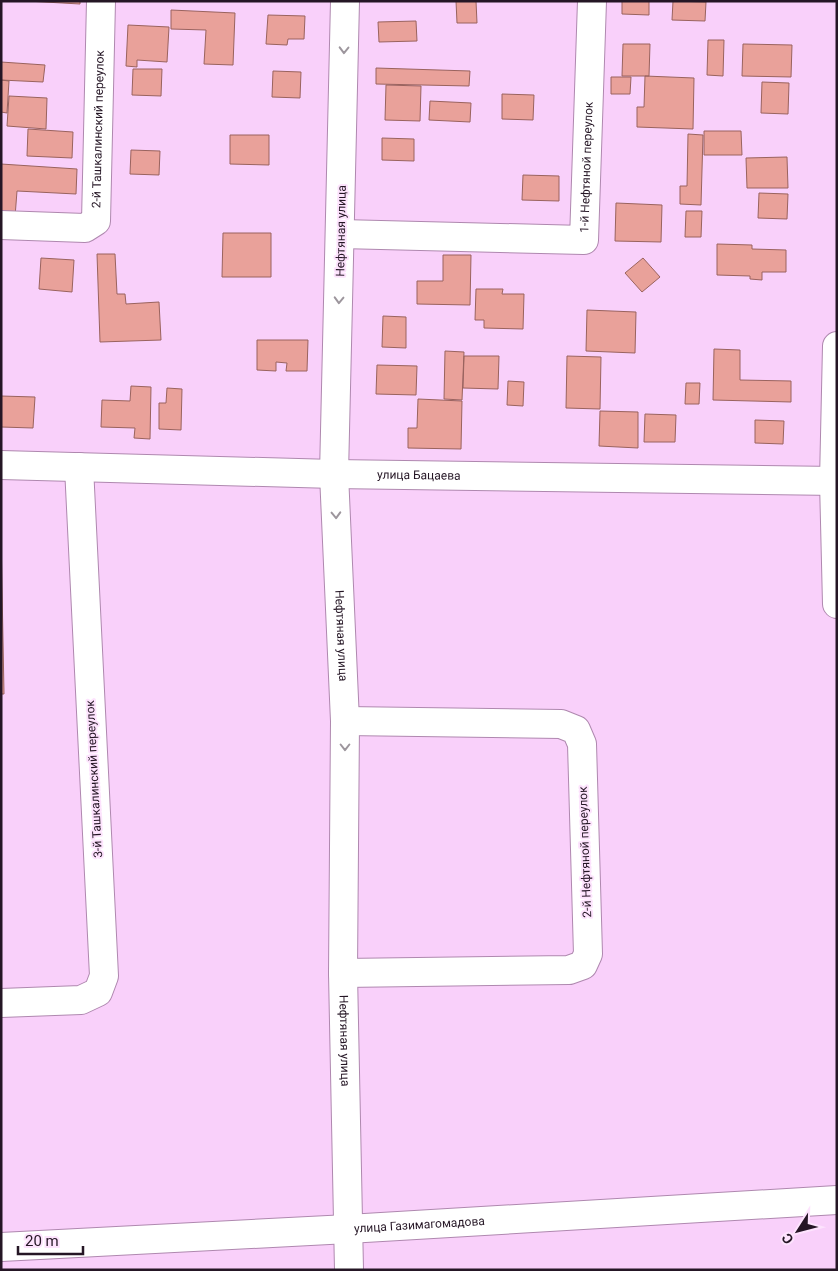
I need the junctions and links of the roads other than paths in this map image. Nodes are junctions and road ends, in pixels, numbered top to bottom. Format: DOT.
graph roads {
  1 [pos="100,1"];
  2 [pos="345,1"];
  3 [pos="592,1"];
  4 [pos="1,225"];
  5 [pos="341,234"];
  6 [pos="837,346"];
  7 [pos="1,465"];
  8 [pos="79,467"];
  9 [pos="334,474"];
  10 [pos="836,481"];
  11 [pos="837,604"];
  12 [pos="345,720"];
  13 [pos="343,973"];
  14 [pos="1,1003"];
  15 [pos="837,1200"];
  16 [pos="348,1229"];
  17 [pos="1,1247"];
  18 [pos="349,1270"];
  1 -- 4 [label="street, 2-й Ташкалинский переулок"];
  2 -- 5 [label="street, Нефтяная улица, one-way"];
  3 -- 5 [label="street, 1-й Нефтяной переулок"];
  5 -- 9 [label="street, Нефтяная улица, one-way"];
  6 -- 10 [label="street"];
  7 -- 8 [label="street, улица Бацаева"];
  8 -- 9 [label="street, улица Бацаева"];
  8 -- 14 [label="street, 3-й Ташкалинский переулок"];
  9 -- 10 [label="street, улица Бацаева"];
  9 -- 12 [label="street, Нефтяная улица, one-way"];
  10 -- 11 [label="street"];
  12 -- 13 [label="street, Нефтяная улица, one-way"];
  12 -- 13 [label="street, 2-й Нефтяной переулок"];
  13 -- 16 [label="street, Нефтяная улица"];
  15 -- 16 [label="street, улица Газимагомадова"];
  16 -- 17 [label="street, улица Газимагомадова"];
  16 -- 18 [label="street, Нефтяная улица"];
}
